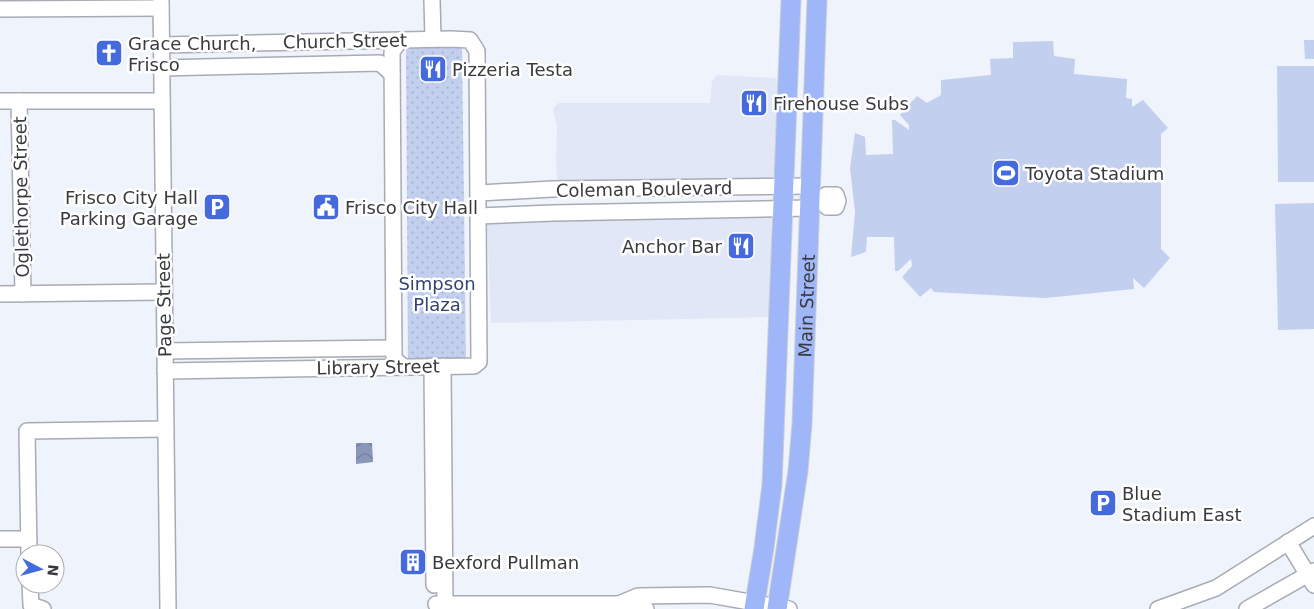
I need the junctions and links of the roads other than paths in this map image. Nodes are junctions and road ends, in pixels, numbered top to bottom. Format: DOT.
graph roads {
  1 [pos="432,0"];
  2 [pos="791,0"];
  3 [pos="803,0"];
  4 [pos="817,0"];
  5 [pos="161,4"];
  6 [pos="0,9"];
  7 [pos="816,36"];
  8 [pos="433,39"];
  9 [pos="400,40"];
  10 [pos="161,45"];
  11 [pos="161,68"];
  12 [pos="392,74"];
  13 [pos="0,101"];
  14 [pos="19,101"];
  15 [pos="162,101"];
  16 [pos="785,187"];
  17 [pos="552,189"];
  18 [pos="479,193"];
  19 [pos="822,200"];
  20 [pos="784,210"];
  21 [pos="552,212"];
  22 [pos="479,216"];
  23 [pos="164,292"];
  24 [pos="0,294"];
  25 [pos="23,294"];
  26 [pos="394,348"];
  27 [pos="277,350"];
  28 [pos="165,351"];
  29 [pos="438,366"];
  30 [pos="404,367"];
  31 [pos="276,369"];
  32 [pos="165,371"];
  33 [pos="166,429"];
  34 [pos="1314,526"];
  35 [pos="0,539"];
  36 [pos="1288,542"];
  37 [pos="21,544"];
  38 [pos="29,544"];
  39 [pos="1312,577"];
  40 [pos="33,594"];
  41 [pos="619,604"];
  42 [pos="755,606"];
  43 [pos="37,607"];
  44 [pos="440,607"];
  45 [pos="781,608"];
  46 [pos="168,609"];
  47 [pos="646,609"];
  48 [pos="1158,609"];
  49 [pos="1247,609"];
  1 -- 8 [label="street"];
  2 -- 16 [label="main road, Main Street"];
  3 -- 7 [label="main road"];
  4 -- 7 [label="main road, Main Street"];
  5 -- 6 [label="street"];
  5 -- 10 [label="street, Page Street"];
  7 -- 19 [label="main road, Main Street"];
  8 -- 9 [label="street, Church Street"];
  8 -- 18 [label="street, Church Street"];
  9 -- 10 [label="street, Church Street"];
  9 -- 12 [label="street"];
  10 -- 11 [label="street, Page Street"];
  11 -- 12 [label="street, Church Street"];
  11 -- 15 [label="street, Page Street"];
  12 -- 26 [label="street"];
  13 -- 14 [label="street"];
  14 -- 15 [label="street"];
  14 -- 25 [label="street, Oglethorpe Street"];
  15 -- 23 [label="street, Page Street"];
  16 -- 17 [label="street, Coleman Boulevard"];
  16 -- 19 [label="street, Coleman Boulevard"];
  16 -- 20 [label="main road, Main Street"];
  17 -- 18 [label="street, Coleman Boulevard"];
  17 -- 21 [label="street"];
  18 -- 22 [label="street"];
  19 -- 20 [label="street, Coleman Boulevard"];
  19 -- 45 [label="main road, Main Street"];
  20 -- 21 [label="street, Coleman Boulevard"];
  20 -- 42 [label="main road, Main Street"];
  21 -- 22 [label="street, Coleman Boulevard"];
  22 -- 29 [label="street, Library Street"];
  23 -- 25 [label="street"];
  23 -- 28 [label="street, Page Street"];
  24 -- 25 [label="street"];
  26 -- 27 [label="street, Library Street"];
  26 -- 30 [label="street"];
  27 -- 28 [label="street, Library Street"];
  27 -- 31 [label="street"];
  28 -- 32 [label="street, Page Street"];
  29 -- 30 [label="street, Library Street"];
  29 -- 44 [label="street"];
  30 -- 31 [label="street, Library Street"];
  31 -- 32 [label="street, Library Street"];
  32 -- 33 [label="street, Page Street"];
  33 -- 38 [label="street"];
  33 -- 46 [label="street, Page Street"];
  34 -- 36 [label="street"];
  35 -- 37 [label="street"];
  36 -- 39 [label="street"];
  36 -- 48 [label="street"];
  39 -- 49 [label="street"];
  40 -- 43 [label="street"];
  41 -- 42 [label="street"];
  41 -- 44 [label="street"];
  41 -- 47 [label="street"];
  42 -- 45 [label="street"];
}
